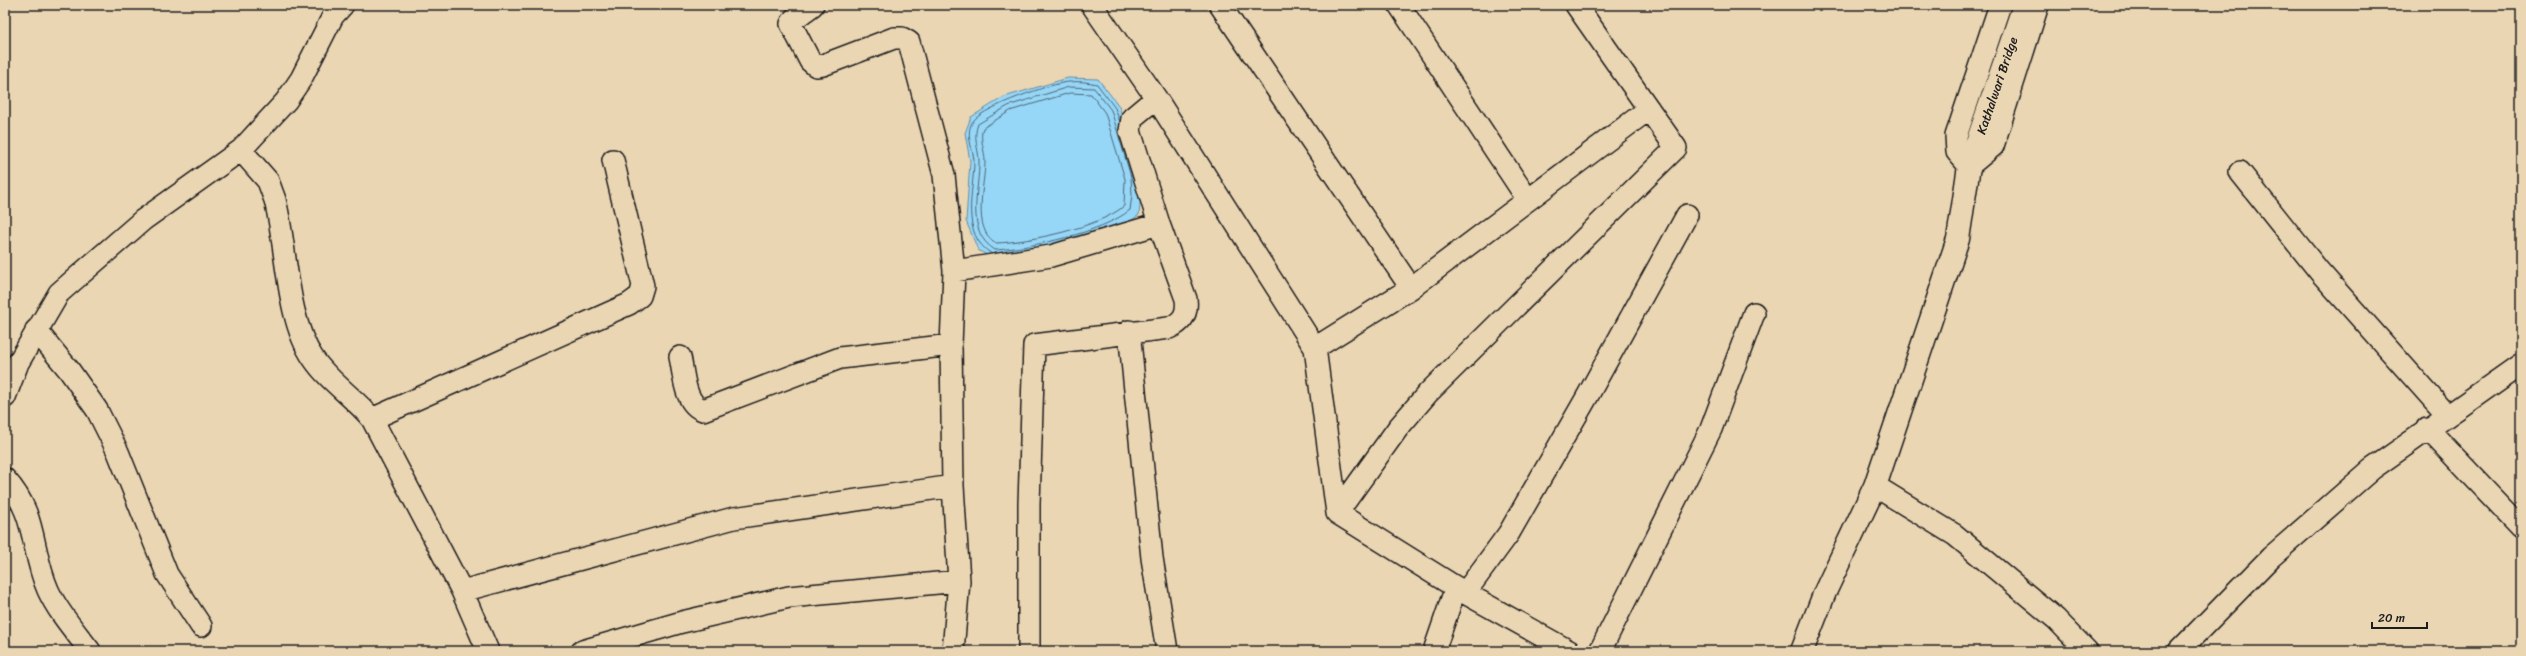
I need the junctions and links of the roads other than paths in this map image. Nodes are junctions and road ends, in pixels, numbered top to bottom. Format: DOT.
graph roads {
  1 [pos="343,5"];
  2 [pos="813,5"];
  3 [pos="1092,5"];
  4 [pos="1220,5"];
  5 [pos="1399,5"];
  6 [pos="1576,5"];
  7 [pos="2000,5"];
  8 [pos="2024,5"];
  9 [pos="2038,5"];
  10 [pos="1156,98"];
  11 [pos="1649,109"];
  12 [pos="241,150"];
  13 [pos="614,160"];
  14 [pos="1969,166"];
  15 [pos="2240,172"];
  16 [pos="1528,200"];
  17 [pos="1687,215"];
  18 [pos="1159,224"];
  19 [pos="954,271"];
  20 [pos="1410,288"];
  21 [pos="1754,313"];
  22 [pos="36,330"];
  23 [pos="1129,331"];
  24 [pos="951,345"];
  25 [pos="1315,348"];
  26 [pos="680,357"];
  27 [pos="2521,364"];
  28 [pos="5,397"];
  29 [pos="2447,415"];
  30 [pos="372,419"];
  31 [pos="2427,428"];
  32 [pos="5,479"];
  33 [pos="953,486"];
  34 [pos="1875,486"];
  35 [pos="1337,513"];
  36 [pos="2521,527"];
  37 [pos="959,581"];
  38 [pos="1460,590"];
  39 [pos="462,591"];
  40 [pos="201,626"];
  41 [pos="90,651"];
  42 [pos="488,651"];
  43 [pos="582,651"];
  44 [pos="953,651"];
  45 [pos="1029,651"];
  46 [pos="1167,651"];
  47 [pos="1434,651"];
  48 [pos="1569,651"];
  49 [pos="1600,651"];
  50 [pos="1802,651"];
  51 [pos="2087,651"];
  52 [pos="2179,651"];
  1 -- 12 [label="street"];
  2 -- 19 [label="street"];
  3 -- 10 [label="street"];
  4 -- 20 [label="street"];
  5 -- 16 [label="street"];
  6 -- 11 [label="street"];
  7 -- 14 [label="street"];
  8 -- 14 [label="main road, Kathalwari Bridge"];
  9 -- 14 [label="street"];
  10 -- 18 [label="street"];
  10 -- 25 [label="street"];
  11 -- 16 [label="street"];
  11 -- 35 [label="street"];
  12 -- 22 [label="street"];
  12 -- 30 [label="street"];
  13 -- 30 [label="street"];
  14 -- 34 [label="main road, Kathalwari Bridge"];
  15 -- 29 [label="street"];
  16 -- 20 [label="street"];
  17 -- 38 [label="street"];
  18 -- 19 [label="street"];
  18 -- 23 [label="street"];
  19 -- 24 [label="street"];
  20 -- 25 [label="street"];
  21 -- 49 [label="street"];
  22 -- 28 [label="street"];
  22 -- 40 [label="street"];
  23 -- 45 [label="street"];
  23 -- 46 [label="street"];
  24 -- 26 [label="street"];
  24 -- 33 [label="street"];
  25 -- 35 [label="street"];
  27 -- 29 [label="street"];
  29 -- 31 [label="street"];
  30 -- 39 [label="street"];
  31 -- 36 [label="street"];
  31 -- 52 [label="street"];
  32 -- 41 [label="street"];
  33 -- 37 [label="street"];
  33 -- 39 [label="street"];
  34 -- 50 [label="main road, Kathalwari Bridge"];
  34 -- 51 [label="street"];
  35 -- 38 [label="street"];
  37 -- 43 [label="street"];
  37 -- 44 [label="street"];
  38 -- 47 [label="street"];
  38 -- 48 [label="street"];
  39 -- 42 [label="street"];
}
